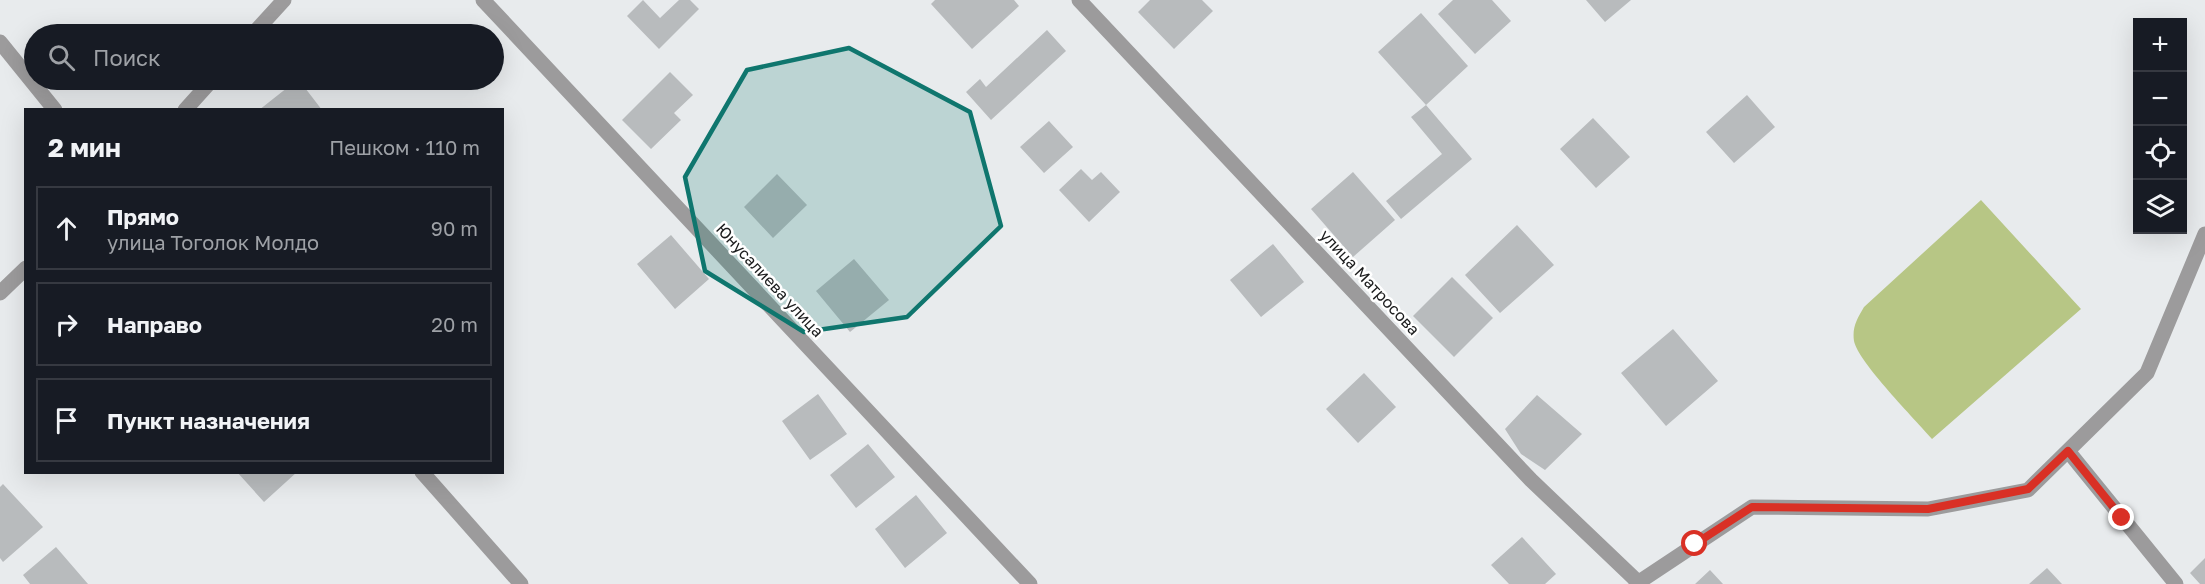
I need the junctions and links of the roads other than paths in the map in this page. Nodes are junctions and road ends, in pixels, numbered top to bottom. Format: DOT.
graph roads {
  1 [pos="284,0"];
  2 [pos="483,0"];
  3 [pos="1079,0"];
  4 [pos="262,24"];
  5 [pos="0,42"];
  6 [pos="24,72"];
  7 [pos="39,90"];
  8 [pos="203,90"];
  9 [pos="53,108"];
  10 [pos="186,108"];
  11 [pos="2205,234"];
  12 [pos="24,270"];
  13 [pos="0,293"];
  14 [pos="2068,451"];
  15 [pos="424,474"];
  16 [pos="1638,583"];
  17 [pos="521,584"];
  18 [pos="1030,584"];
  19 [pos="2176,584"];
  1 -- 4 [label="street"];
  2 -- 18 [label="street, Юнусалиева улица"];
  3 -- 16 [label="street, улица Матросова"];
  5 -- 6 [label="street"];
  7 -- 9 [label="street"];
  8 -- 10 [label="street"];
  11 -- 14 [label="street"];
  12 -- 13 [label="street"];
  14 -- 16 [label="street"];
  14 -- 19 [label="street"];
  15 -- 17 [label="street"];
}
